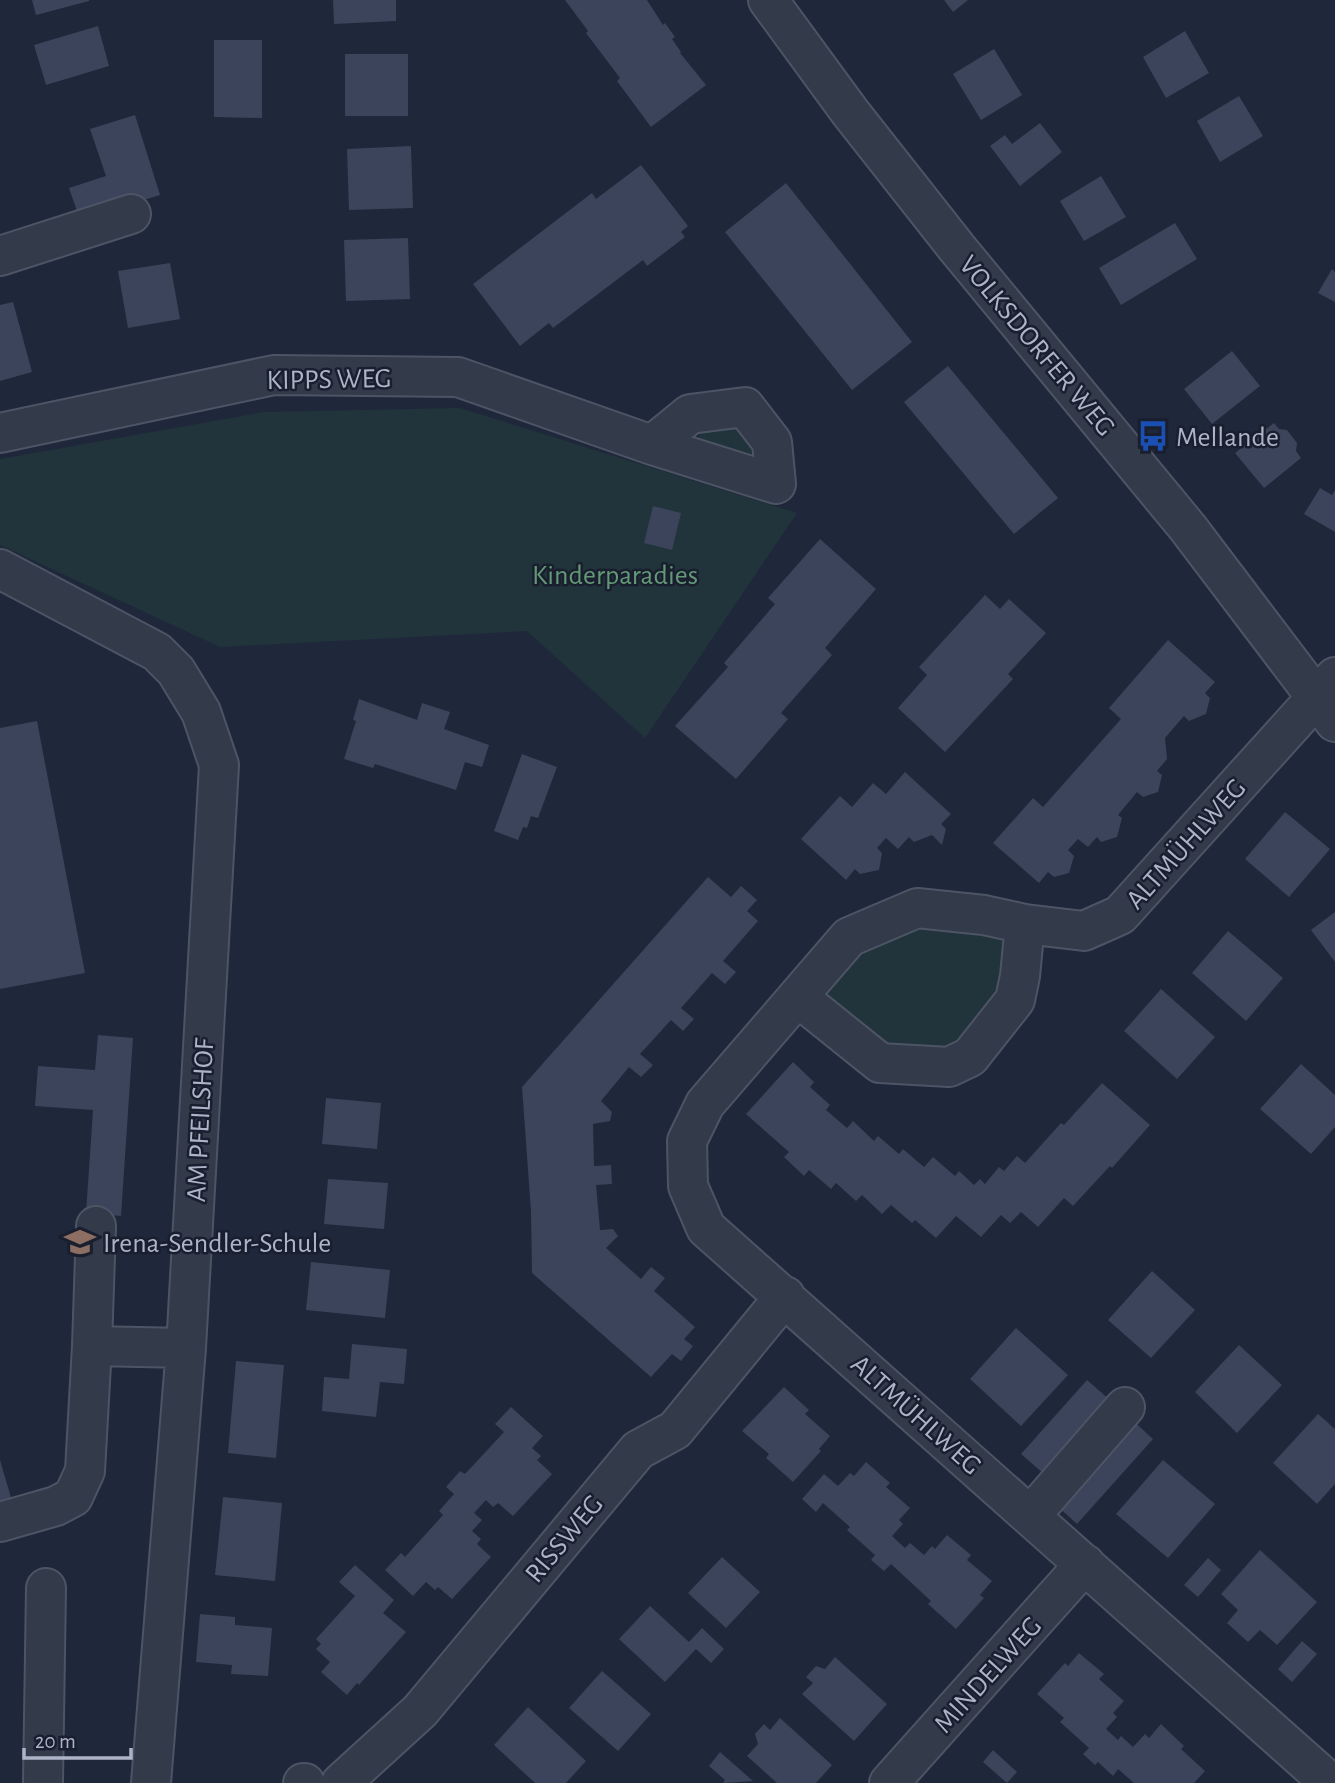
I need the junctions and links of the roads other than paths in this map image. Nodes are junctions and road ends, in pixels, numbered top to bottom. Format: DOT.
graph roads {
  1 [pos="768,0"];
  2 [pos="131,214"];
  3 [pos="0,256"];
  4 [pos="0,433"];
  5 [pos="652,445"];
  6 [pos="0,569"];
  7 [pos="1329,699"];
  8 [pos="1024,925"];
  9 [pos="799,998"];
  10 [pos="96,1226"];
  11 [pos="785,1296"];
  12 [pos="92,1346"];
  13 [pos="186,1348"];
  14 [pos="1125,1407"];
  15 [pos="1031,1515"];
  16 [pos="0,1522"];
  17 [pos="1085,1564"];
  18 [pos="46,1588"];
  19 [pos="43,1783"];
  20 [pos="151,1783"];
  21 [pos="341,1783"];
  22 [pos="889,1783"];
  23 [pos="1330,1783"];
  1 -- 7 [label="street, VOLKSDORFER WEG"];
  2 -- 3 [label="street"];
  4 -- 5 [label="street, KIPPS WEG"];
  6 -- 13 [label="street, AM PFEILSHOF"];
  7 -- 8 [label="street, ALTMÜHLWEG"];
  8 -- 9 [label="street, ALTMÜHLWEG"];
  8 -- 9 [label="street"];
  9 -- 11 [label="street, ALTMÜHLWEG"];
  10 -- 12 [label="street"];
  11 -- 15 [label="street, ALTMÜHLWEG"];
  11 -- 21 [label="street, RISSWEG"];
  12 -- 13 [label="street"];
  12 -- 16 [label="street"];
  13 -- 20 [label="street, AM PFEILSHOF"];
  14 -- 15 [label="street"];
  15 -- 17 [label="street, ALTMÜHLWEG"];
  17 -- 22 [label="street, MINDELWEG"];
  17 -- 23 [label="street, ALTMÜHLWEG"];
  18 -- 19 [label="street"];
}
